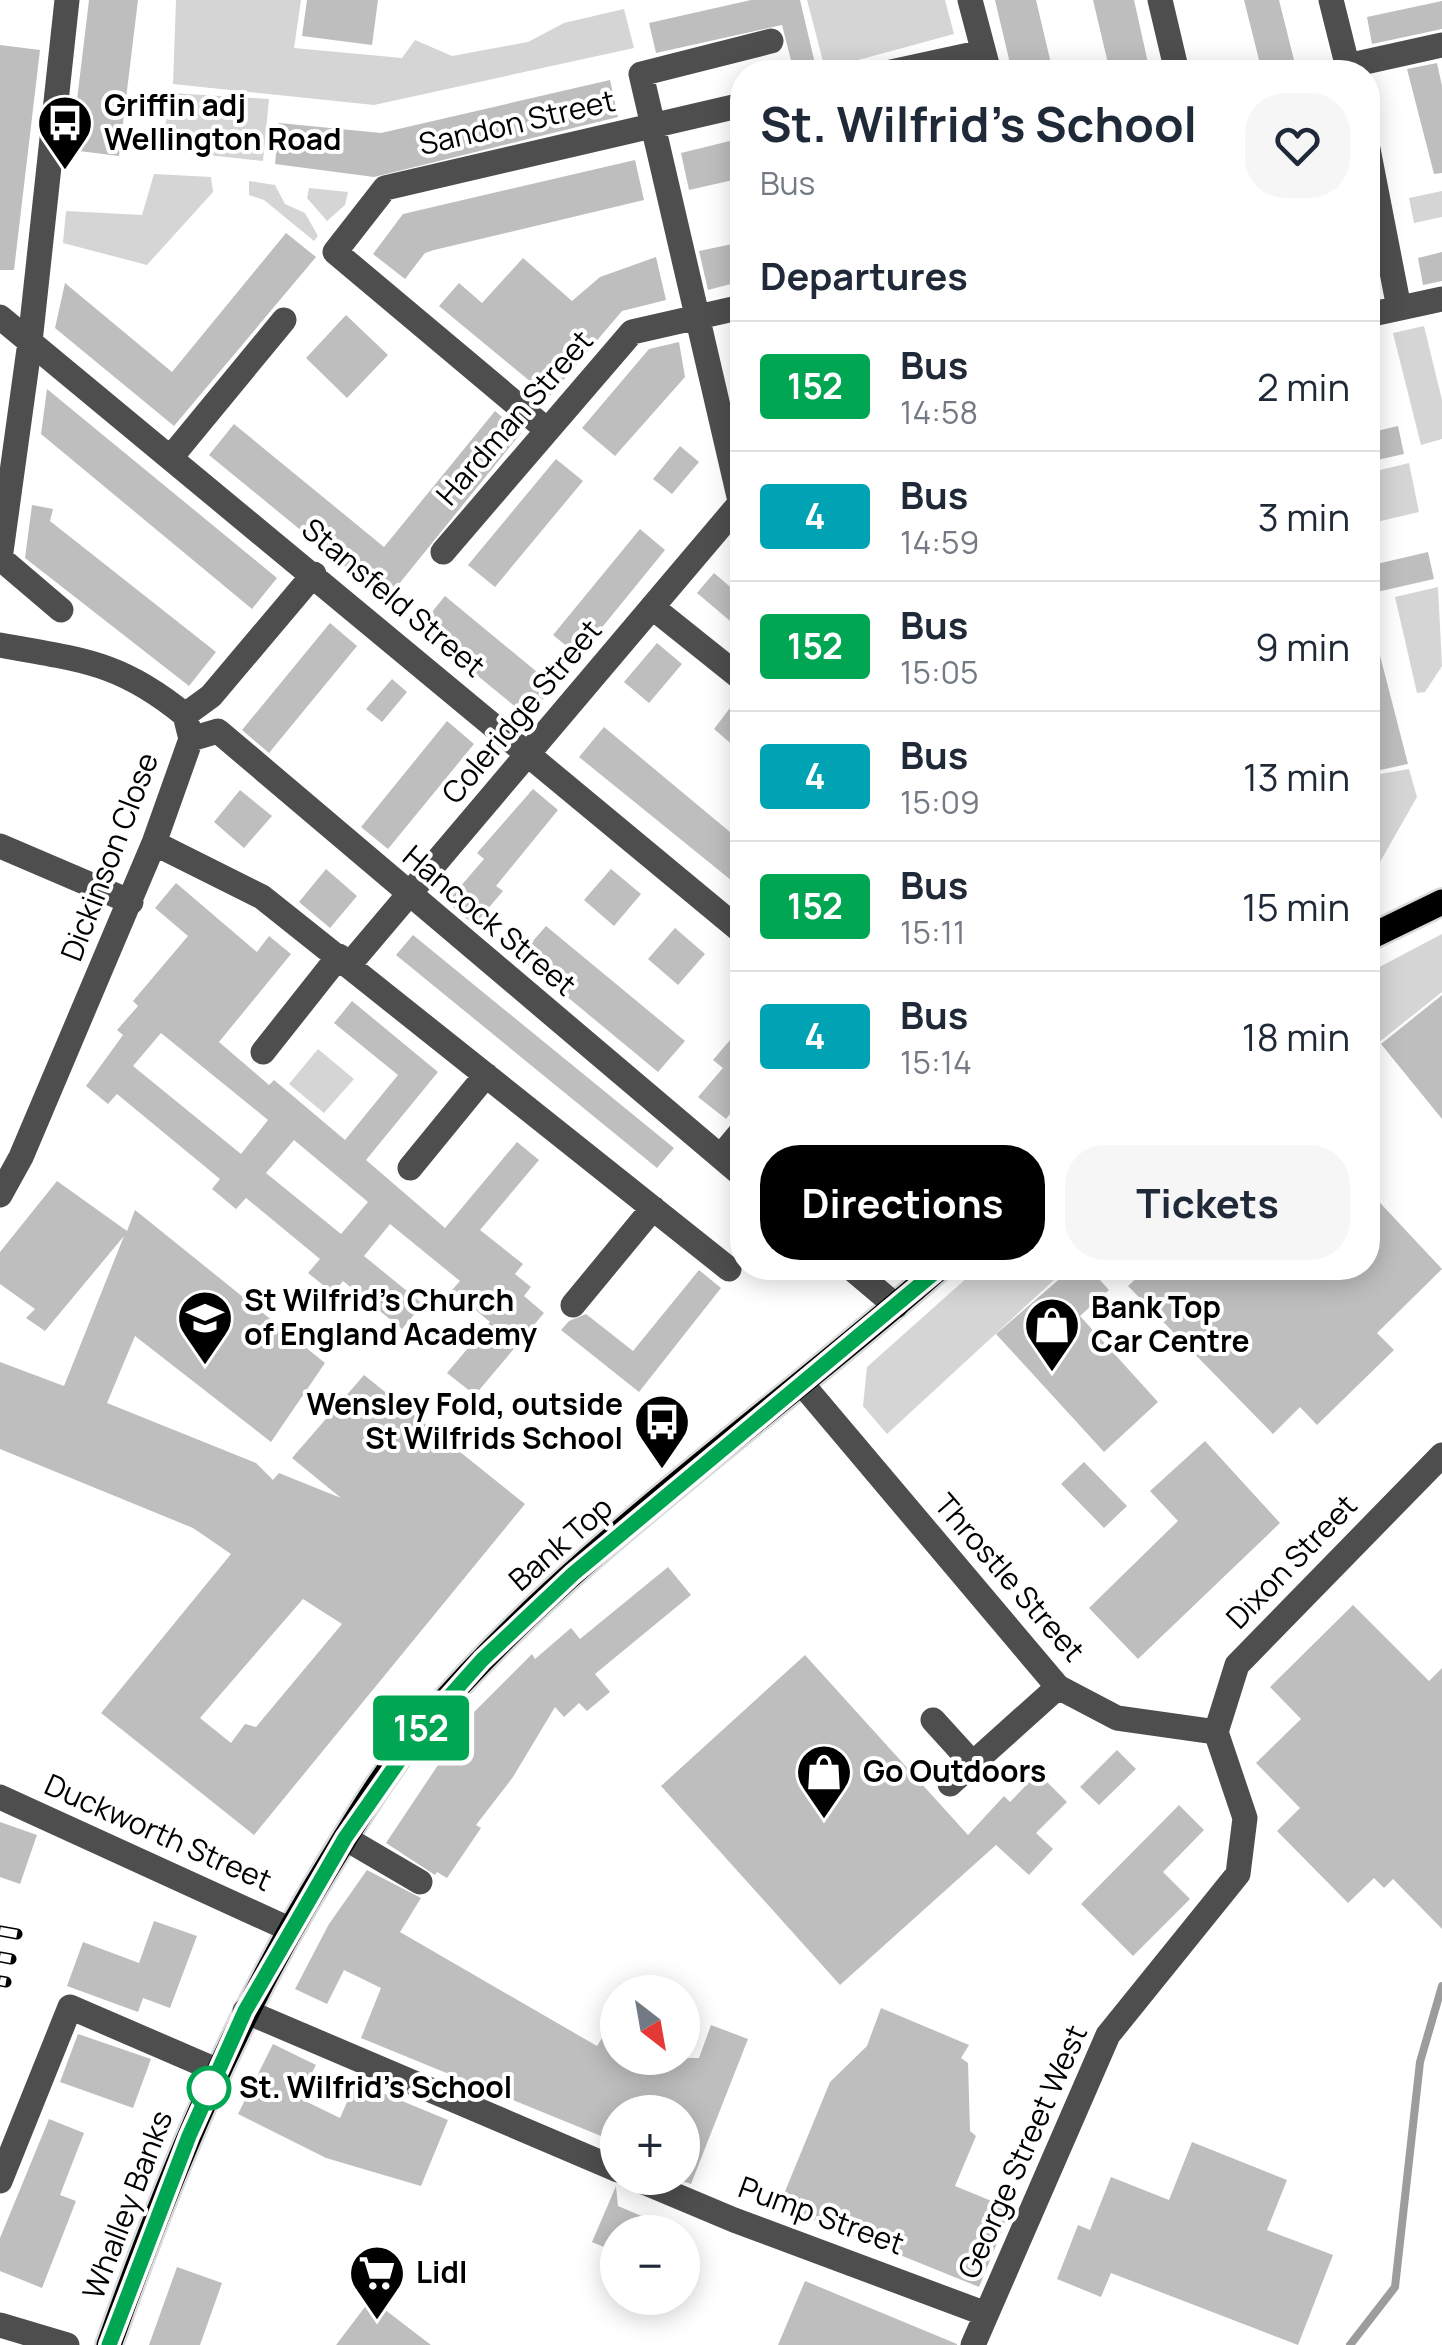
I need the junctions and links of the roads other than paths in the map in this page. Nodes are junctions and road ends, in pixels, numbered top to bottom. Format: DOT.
graph roads {
  1 [pos="68,0"];
  2 [pos="970,0"];
  3 [pos="1160,0"];
  4 [pos="1331,0"];
  5 [pos="771,42"];
  6 [pos="1442,45"];
  7 [pos="985,60"];
  8 [pos="1174,60"];
  9 [pos="1346,60"];
  10 [pos="1380,61"];
  11 [pos="730,108"];
  12 [pos="652,124"];
  13 [pos="1380,216"];
  14 [pos="1442,299"];
  15 [pos="1399,308"];
  16 [pos="730,310"];
  17 [pos="1380,312"];
  18 [pos="0,316"];
  19 [pos="697,317"];
  20 [pos="284,320"];
  21 [pos="30,342"];
  22 [pos="547,430"];
  23 [pos="730,455"];
  24 [pos="172,456"];
  25 [pos="730,514"];
  26 [pos="443,552"];
  27 [pos="0,559"];
  28 [pos="314,574"];
  29 [pos="652,607"];
  30 [pos="61,610"];
  31 [pos="0,646"];
  32 [pos="730,669"];
  33 [pos="188,727"];
  34 [pos="530,757"];
  35 [pos="154,843"];
  36 [pos="0,846"];
  37 [pos="408,896"];
  38 [pos="131,902"];
  39 [pos="1442,902"];
  40 [pos="730,922"];
  41 [pos="1380,932"];
  42 [pos="344,961"];
  43 [pos="263,1052"];
  44 [pos="486,1075"];
  45 [pos="730,1145"];
  46 [pos="721,1156"];
  47 [pos="730,1164"];
  48 [pos="410,1168"];
  49 [pos="0,1196"];
  50 [pos="653,1208"];
  51 [pos="729,1269"];
  52 [pos="865,1280"];
  53 [pos="925,1280"];
  54 [pos="573,1305"];
  55 [pos="896,1306"];
  56 [pos="804,1386"];
  57 [pos="1442,1455"];
  58 [pos="1058,1687"];
  59 [pos="933,1720"];
  60 [pos="1216,1732"];
  61 [pos="973,1764"];
  62 [pos="950,1784"];
  63 [pos="0,1798"];
  64 [pos="345,1838"];
  65 [pos="420,1882"];
  66 [pos="290,1928"];
  67 [pos="245,2011"];
  68 [pos="216,2070"];
  69 [pos="600,2162"];
  70 [pos="0,2181"];
  71 [pos="674,2195"];
  72 [pos="986,2314"];
  73 [pos="0,2325"];
  74 [pos="68,2345"];
  75 [pos="108,2345"];
  76 [pos="973,2345"];
  1 -- 21 [label="street"];
  2 -- 7 [label="street"];
  3 -- 8 [label="street"];
  4 -- 9 [label="street"];
  5 -- 12 [label="street"];
  6 -- 10 [label="street"];
  11 -- 12 [label="street, Sandon Street"];
  12 -- 19 [label="street"];
  12 -- 22 [label="street, Sandon Street"];
  13 -- 15 [label="street"];
  14 -- 15 [label="street"];
  15 -- 17 [label="street"];
  16 -- 19 [label="street, Hardman Street"];
  18 -- 21 [label="street, Stansfeld Street"];
  19 -- 22 [label="street, Hardman Street"];
  19 -- 23 [label="street"];
  20 -- 24 [label="street"];
  21 -- 24 [label="street, Stansfeld Street"];
  21 -- 27 [label="street"];
  22 -- 26 [label="street, Hardman Street"];
  24 -- 28 [label="street, Stansfeld Street"];
  25 -- 29 [label="street, Coleridge Street"];
  27 -- 30 [label="street"];
  28 -- 33 [label="street, Dickinson Close"];
  28 -- 34 [label="street, Stansfeld Street"];
  29 -- 32 [label="street"];
  29 -- 34 [label="street, Coleridge Street"];
  31 -- 33 [label="street"];
  33 -- 35 [label="street, Dickinson Close"];
  33 -- 37 [label="street, Hancock Street"];
  34 -- 37 [label="street, Coleridge Street"];
  34 -- 40 [label="street, Stansfeld Street"];
  35 -- 38 [label="street, Dickinson Close"];
  35 -- 42 [label="street"];
  36 -- 38 [label="street"];
  37 -- 42 [label="street, Coleridge Street"];
  37 -- 46 [label="street, Hancock Street"];
  38 -- 49 [label="street, Dickinson Close"];
  39 -- 41 [label="main road"];
  42 -- 43 [label="street, Coleridge Street"];
  42 -- 44 [label="street"];
  44 -- 48 [label="street"];
  44 -- 50 [label="street"];
  45 -- 46 [label="street"];
  46 -- 47 [label="street, Hancock Street"];
  50 -- 51 [label="street"];
  50 -- 54 [label="street"];
  52 -- 55 [label="street"];
  53 -- 55 [label="main road, Bank Top"];
  55 -- 56 [label="main road, Bank Top"];
  56 -- 58 [label="street, Throstle Street"];
  56 -- 64 [label="main road, Bank Top"];
  57 -- 60 [label="street, Dixon Street"];
  58 -- 60 [label="street, Throstle Street"];
  58 -- 61 [label="street"];
  59 -- 61 [label="street"];
  60 -- 72 [label="street, George Street West"];
  61 -- 62 [label="street"];
  63 -- 66 [label="street, Duckworth Street"];
  64 -- 65 [label="street"];
  64 -- 66 [label="main road, Bank Top"];
  66 -- 67 [label="main road, Whalley Banks"];
  67 -- 68 [label="main road, Whalley Banks"];
  67 -- 69 [label="street"];
  68 -- 70 [label="street"];
  68 -- 75 [label="main road, Whalley Banks"];
  71 -- 72 [label="street, Pump Street"];
  72 -- 76 [label="street, George Street West"];
  73 -- 74 [label="street"];
}
